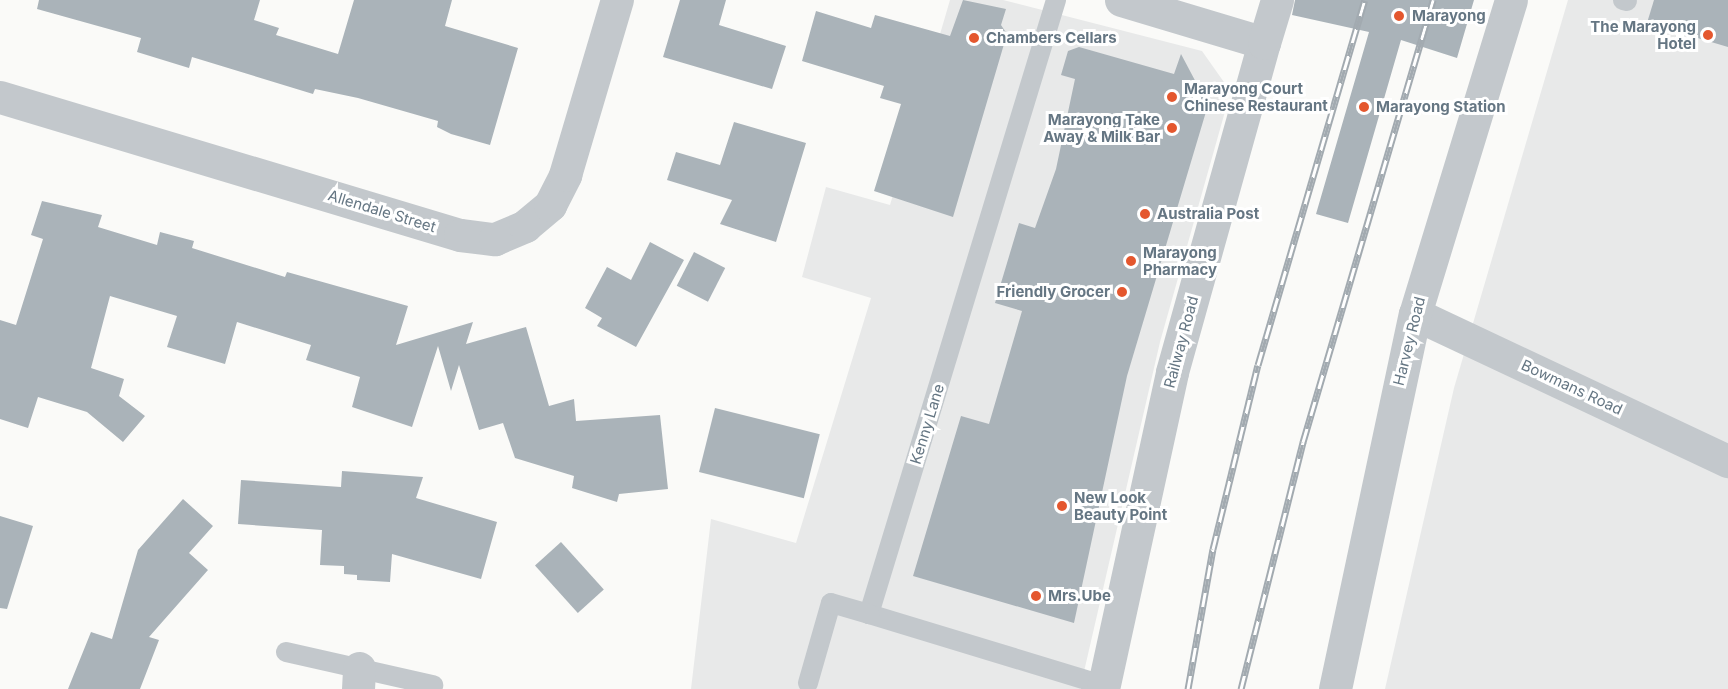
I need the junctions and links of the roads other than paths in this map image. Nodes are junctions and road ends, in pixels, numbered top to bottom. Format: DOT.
graph roads {
  1 [pos="617,0"];
  2 [pos="1056,0"];
  3 [pos="1277,0"];
  4 [pos="1511,0"];
  5 [pos="1139,3"];
  6 [pos="1264,43"];
  7 [pos="0,97"];
  8 [pos="1415,314"];
  9 [pos="1728,461"];
  10 [pos="869,614"];
  11 [pos="286,652"];
  12 [pos="359,679"];
  13 [pos="808,683"];
  14 [pos="433,685"];
  15 [pos="1103,687"];
  16 [pos="1335,689"];
  1 -- 7 [label="street, Allendale Street"];
  2 -- 10 [label="lane, Kenny Lane"];
  3 -- 6 [label="street, Railway Road"];
  4 -- 8 [label="street, Harvey Road"];
  5 -- 6 [label="street"];
  6 -- 15 [label="street, Railway Road"];
  8 -- 9 [label="street, Bowmans Road"];
  8 -- 16 [label="street, Harvey Road"];
  10 -- 13 [label="lane"];
  10 -- 15 [label="lane"];
  11 -- 12 [label="lane"];
  12 -- 14 [label="lane"];
}
